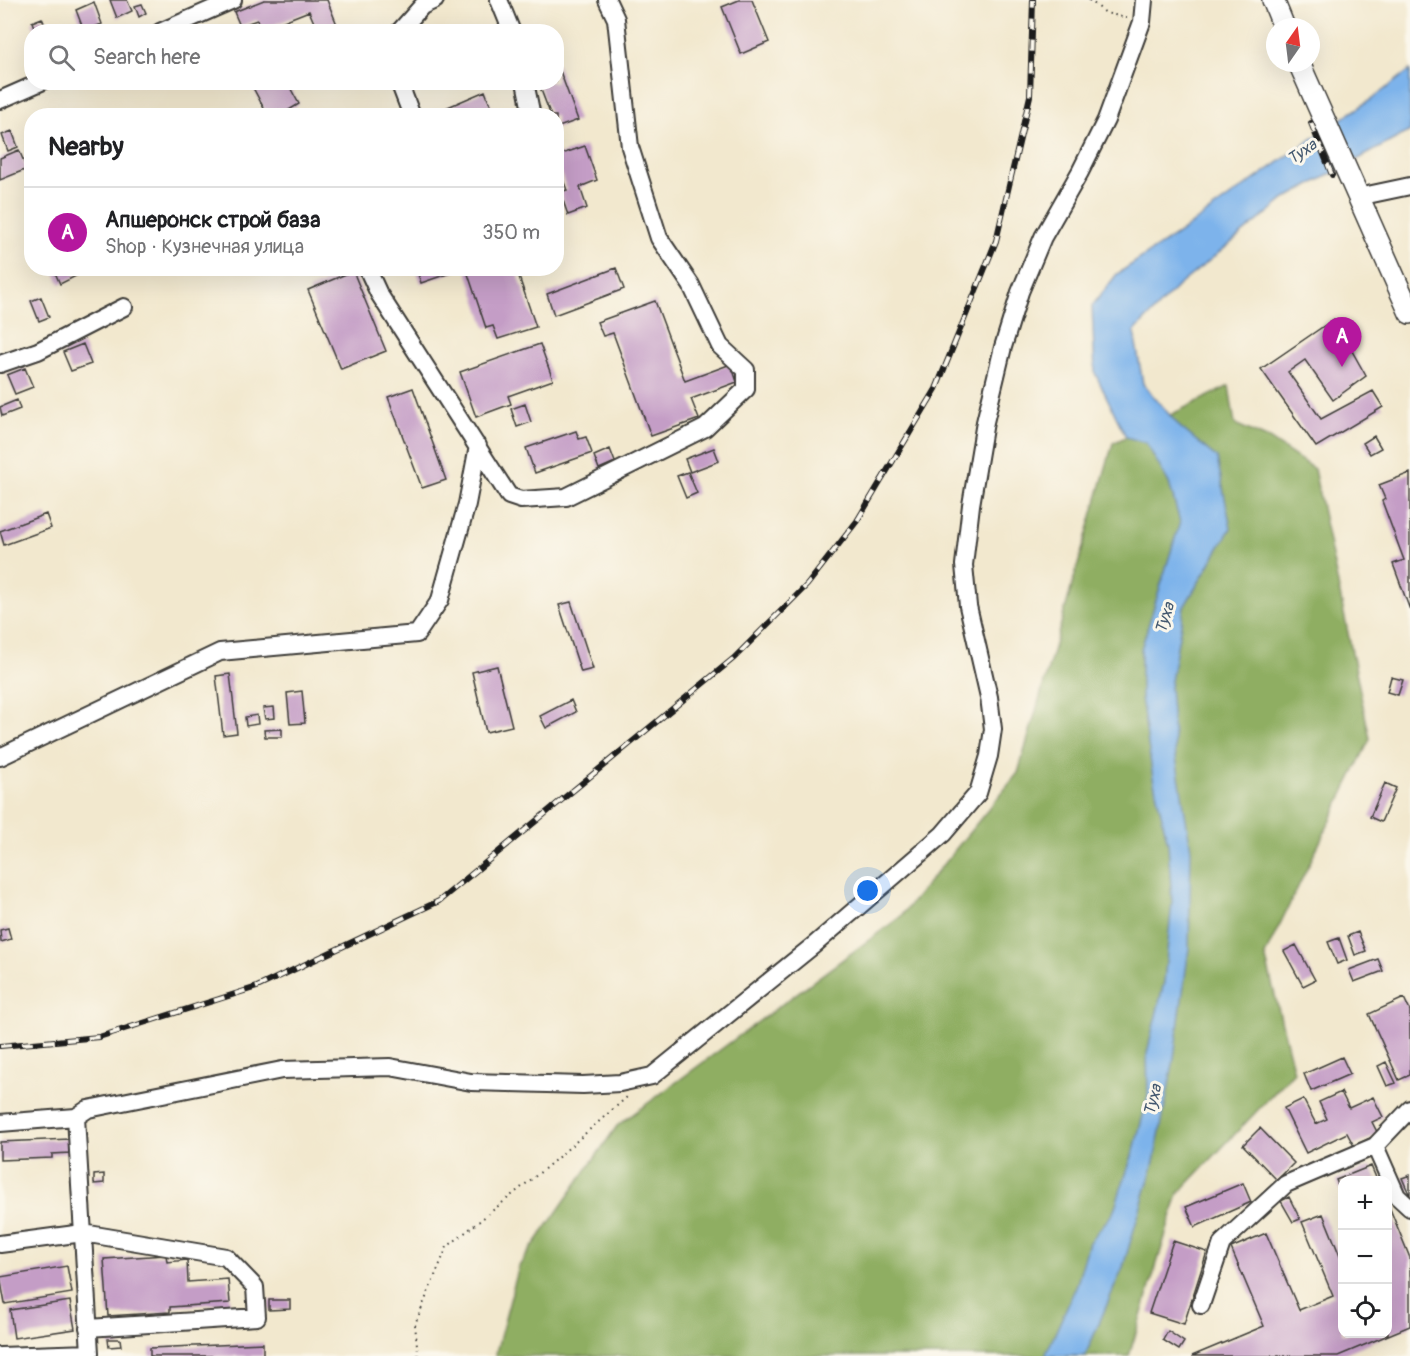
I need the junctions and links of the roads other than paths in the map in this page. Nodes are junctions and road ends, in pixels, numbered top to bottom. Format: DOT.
graph roads {
  1 [pos="231,0"];
  2 [pos="435,0"];
  3 [pos="499,0"];
  4 [pos="607,0"];
  5 [pos="1144,0"];
  6 [pos="1273,0"];
  7 [pos="1280,18"];
  8 [pos="178,24"];
  9 [pos="406,24"];
  10 [pos="509,24"];
  11 [pos="1303,72"];
  12 [pos="24,89"];
  13 [pos="402,90"];
  14 [pos="527,90"];
  15 [pos="0,100"];
  16 [pos="409,108"];
  17 [pos="530,108"];
  18 [pos="1410,186"];
  19 [pos="1358,196"];
  20 [pos="371,276"];
  21 [pos="124,307"];
  22 [pos="1410,313"];
  23 [pos="0,364"];
  24 [pos="478,446"];
  25 [pos="0,757"];
  26 [pos="1410,1109"];
  27 [pos="76,1117"];
  28 [pos="0,1123"];
  29 [pos="1375,1146"];
  30 [pos="1410,1208"];
  31 [pos="83,1233"];
  32 [pos="0,1244"];
  33 [pos="1201,1305"];
  34 [pos="88,1328"];
  35 [pos="0,1356"];
  1 -- 8 [label="street"];
  2 -- 9 [label="street"];
  3 -- 10 [label="street"];
  4 -- 24 [label="street"];
  5 -- 27 [label="street"];
  6 -- 7 [label="main road"];
  11 -- 19 [label="main road"];
  12 -- 15 [label="street"];
  13 -- 16 [label="street"];
  14 -- 17 [label="street"];
  18 -- 19 [label="street"];
  19 -- 22 [label="main road"];
  20 -- 24 [label="street"];
  21 -- 23 [label="street"];
  24 -- 25 [label="street"];
  26 -- 29 [label="street"];
  27 -- 28 [label="street"];
  27 -- 31 [label="street"];
  29 -- 30 [label="street"];
  29 -- 33 [label="street"];
  31 -- 32 [label="street"];
  31 -- 34 [label="street"];
  31 -- 34 [label="street"];
  34 -- 35 [label="street"];
}
